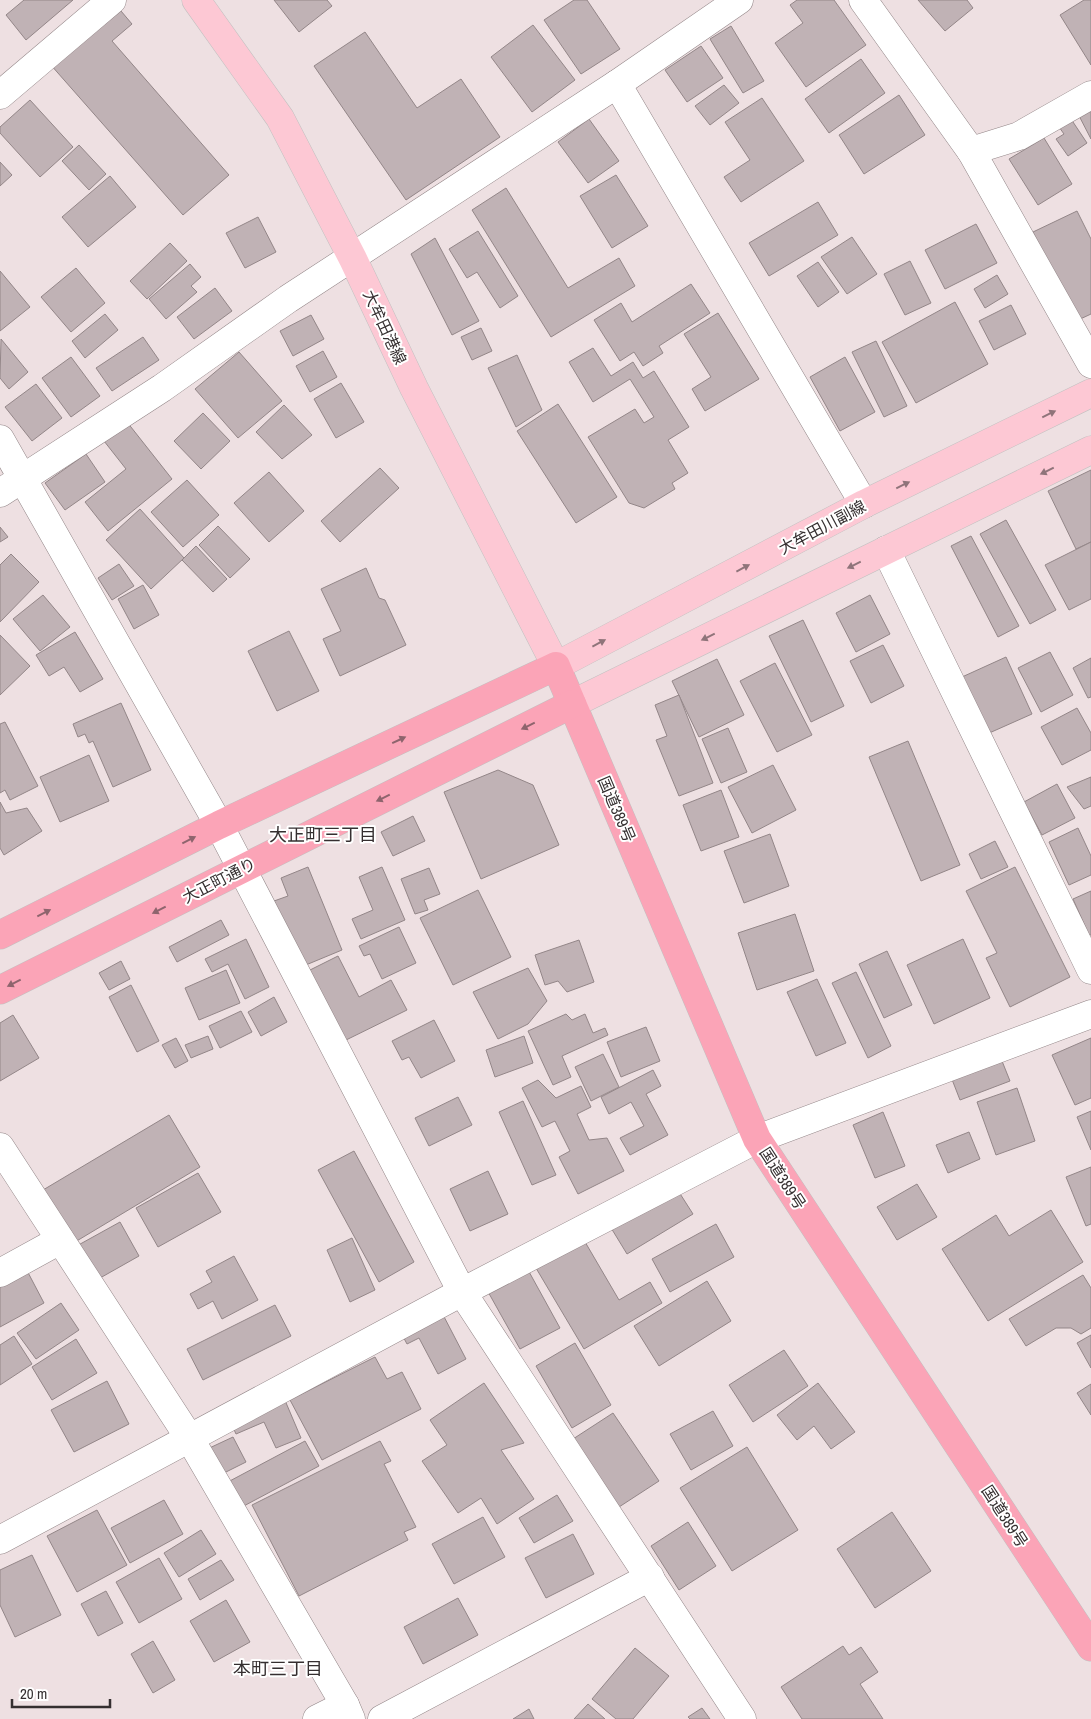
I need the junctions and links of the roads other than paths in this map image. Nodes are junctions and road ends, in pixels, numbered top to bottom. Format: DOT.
graph roads {
  1 [pos="112,0"];
  2 [pos="196,0"];
  3 [pos="739,0"];
  4 [pos="863,0"];
  5 [pos="617,84"];
  6 [pos="0,94"];
  7 [pos="1091,95"];
  8 [pos="972,151"];
  9 [pos="353,258"];
  10 [pos="1091,364"];
  11 [pos="1091,394"];
  12 [pos="0,439"];
  13 [pos="1091,450"];
  14 [pos="11,487"];
  15 [pos="864,504"];
  16 [pos="886,550"];
  17 [pos="556,666"];
  18 [pos="572,704"];
  19 [pos="219,825"];
  20 [pos="241,869"];
  21 [pos="0,935"];
  22 [pos="1091,970"];
  23 [pos="0,990"];
  24 [pos="1091,1014"];
  25 [pos="757,1140"];
  26 [pos="0,1147"];
  27 [pos="60,1240"];
  28 [pos="0,1273"];
  29 [pos="462,1292"];
  30 [pos="190,1439"];
  31 [pos="0,1540"];
  32 [pos="650,1577"];
  33 [pos="1091,1647"];
  34 [pos="348,1712"];
  35 [pos="317,1719"];
  36 [pos="382,1719"];
  37 [pos="742,1719"];
  1 -- 6 [label="street"];
  2 -- 9 [label="main road, 大牟田港線"];
  3 -- 5 [label="street"];
  4 -- 8 [label="street"];
  5 -- 9 [label="street"];
  5 -- 15 [label="street"];
  7 -- 8 [label="street"];
  8 -- 10 [label="street"];
  9 -- 14 [label="street"];
  9 -- 17 [label="main road, 大牟田港線"];
  15 -- 11 [label="main road, 大牟田川副線, one-way"];
  12 -- 14 [label="street"];
  13 -- 16 [label="main road, one-way"];
  14 -- 19 [label="street"];
  17 -- 15 [label="main road, 大牟田川副線, one-way"];
  16 -- 18 [label="main road, one-way"];
  16 -- 22 [label="street"];
  17 -- 18 [label="highway, 国道389号"];
  19 -- 17 [label="highway, one-way"];
  18 -- 20 [label="highway, 大正町通り, one-way"];
  18 -- 25 [label="highway, 国道389号"];
  19 -- 20 [label="street"];
  21 -- 19 [label="highway, one-way"];
  20 -- 23 [label="highway, 大正町通り, one-way"];
  20 -- 29 [label="street"];
  24 -- 25 [label="street"];
  25 -- 29 [label="street"];
  25 -- 33 [label="highway, 国道389号"];
  26 -- 27 [label="street"];
  27 -- 28 [label="street"];
  27 -- 30 [label="street"];
  29 -- 30 [label="street"];
  29 -- 32 [label="street"];
  30 -- 31 [label="street"];
  30 -- 34 [label="street"];
  32 -- 36 [label="street"];
  32 -- 37 [label="street"];
  34 -- 35 [label="street"];
}
